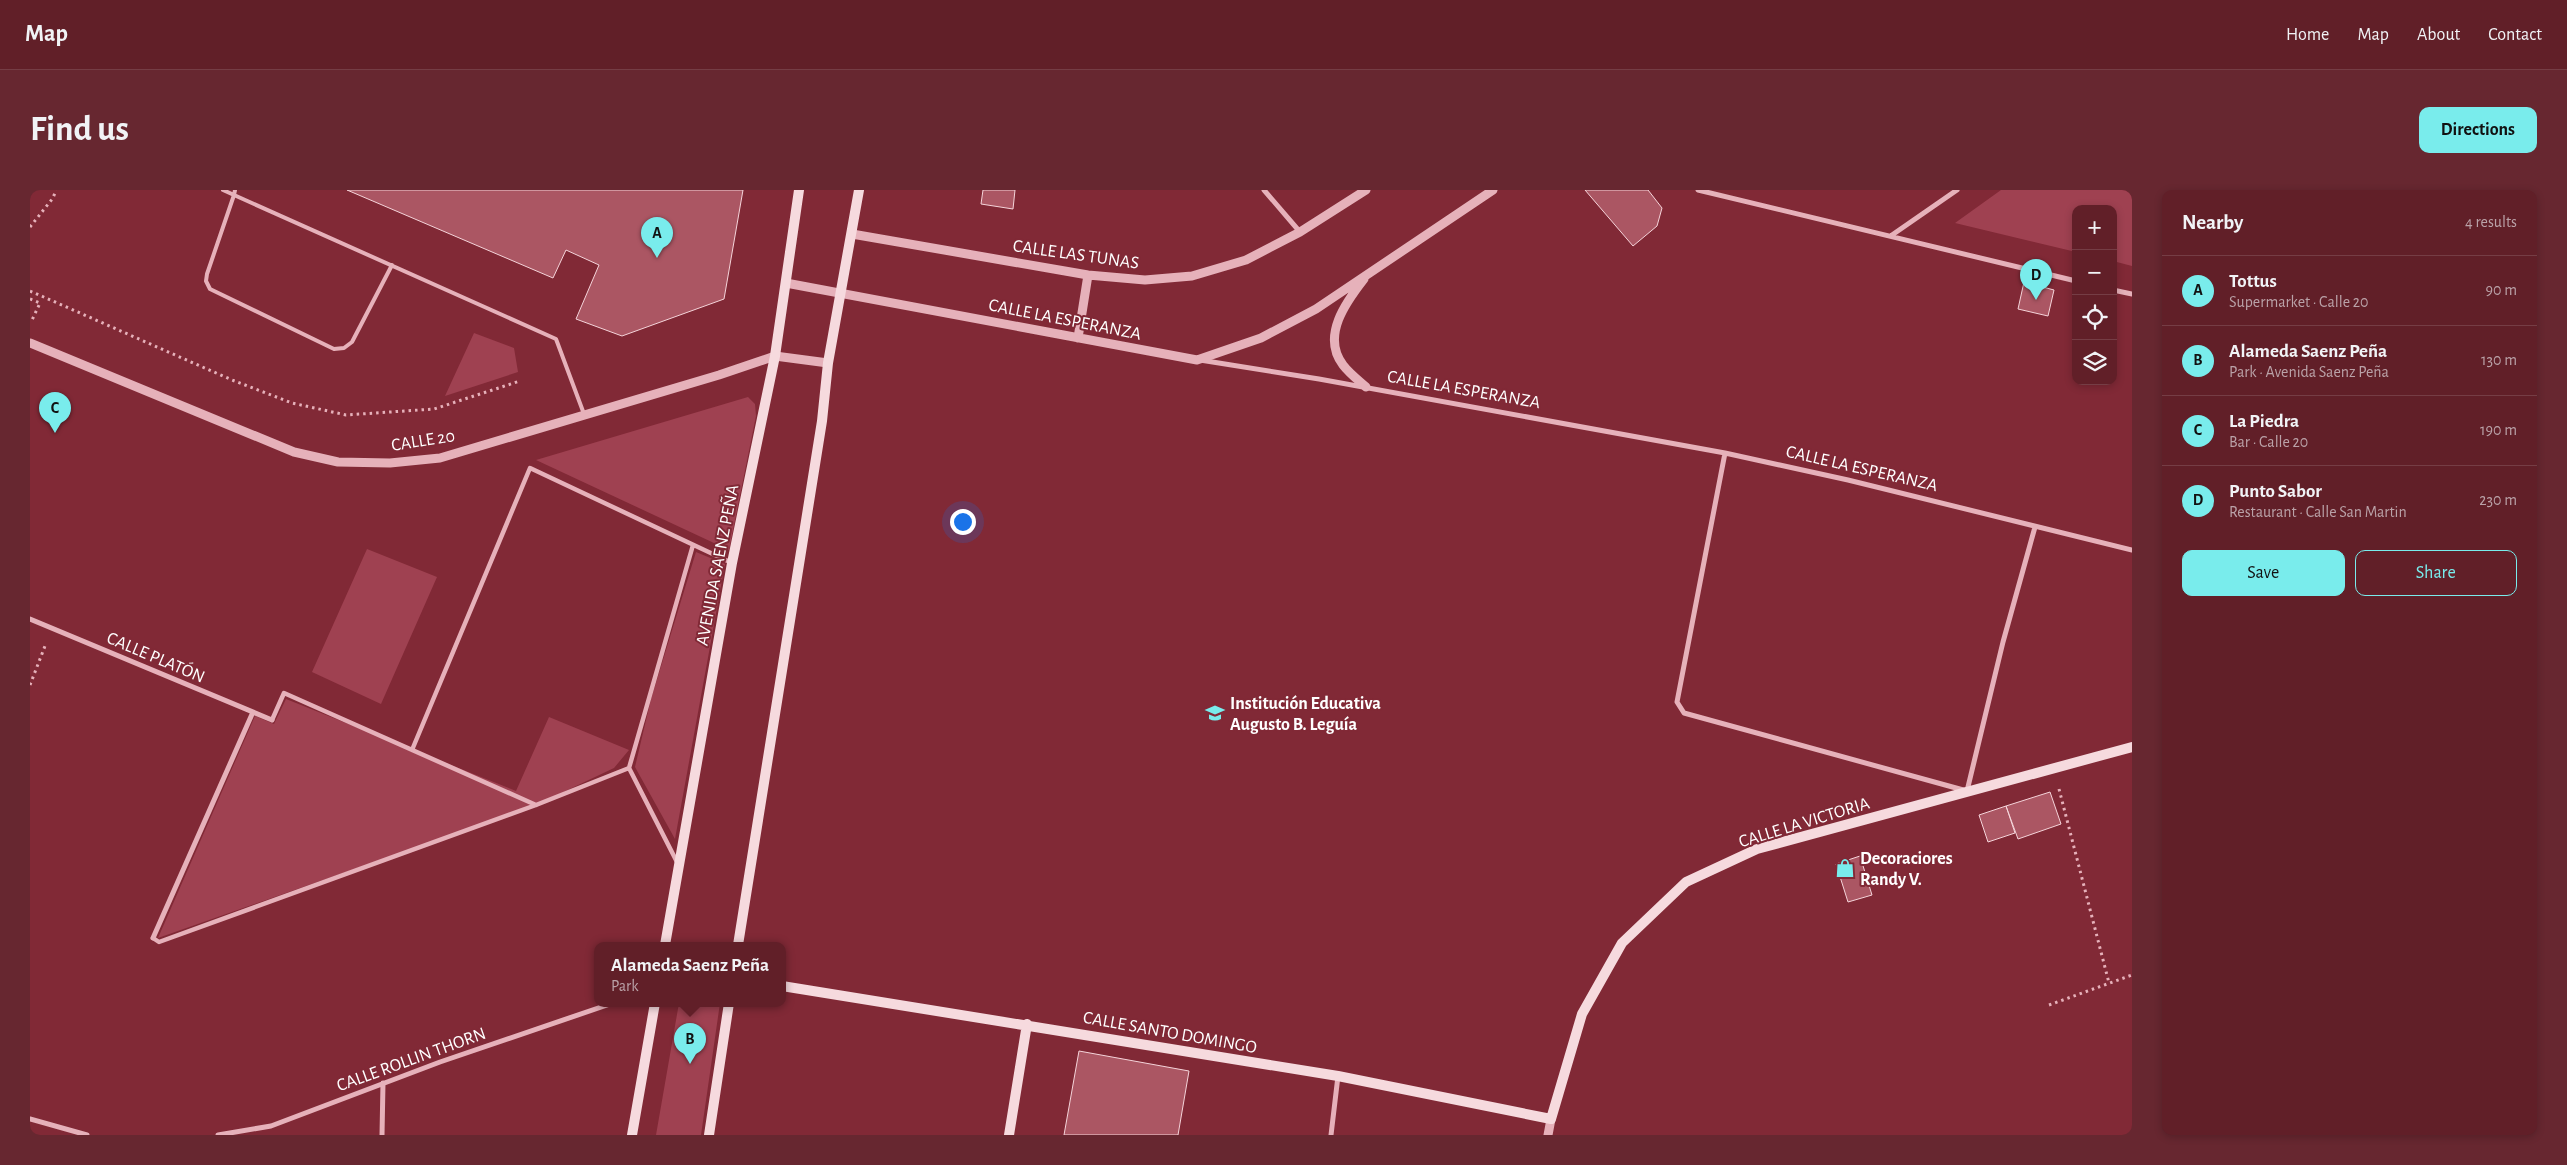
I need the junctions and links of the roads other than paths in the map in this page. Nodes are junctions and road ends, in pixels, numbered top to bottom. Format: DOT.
graph roads {
  1 [pos="223,190"];
  2 [pos="800,190"];
  3 [pos="858,190"];
  4 [pos="1264,190"];
  5 [pos="1366,190"];
  6 [pos="1493,190"];
  7 [pos="1698,190"];
  8 [pos="1957,190"];
  9 [pos="234,192"];
  10 [pos="1300,232"];
  11 [pos="852,234"];
  12 [pos="1892,235"];
  13 [pos="392,265"];
  14 [pos="1369,272"];
  15 [pos="1088,275"];
  16 [pos="2072,280"];
  17 [pos="786,283"];
  18 [pos="2117,291"];
  19 [pos="842,293"];
  20 [pos="2132,294"];
  21 [pos="1078,338"];
  22 [pos="30,343"];
  23 [pos="775,356"];
  24 [pos="1197,360"];
  25 [pos="828,363"];
  26 [pos="1366,387"];
  27 [pos="584,414"];
  28 [pos="1725,453"];
  29 [pos="2035,527"];
  30 [pos="693,544"];
  31 [pos="2132,550"];
  32 [pos="732,563"];
  33 [pos="30,619"];
  34 [pos="253,712"];
  35 [pos="272,720"];
  36 [pos="2132,747"];
  37 [pos="412,750"];
  38 [pos="629,768"];
  39 [pos="1967,792"];
  40 [pos="536,805"];
  41 [pos="679,867"];
  42 [pos="154,938"];
  43 [pos="666,942"];
  44 [pos="738,942"];
  45 [pos="786,987"];
  46 [pos="602,1007"];
  47 [pos="654,1007"];
  48 [pos="728,1007"];
  49 [pos="1027,1024"];
  50 [pos="1338,1076"];
  51 [pos="383,1083"];
  52 [pos="1551,1119"];
  53 [pos="30,1120"];
  54 [pos="87,1135"];
  55 [pos="218,1135"];
  56 [pos="382,1135"];
  57 [pos="632,1135"];
  58 [pos="709,1135"];
  59 [pos="1009,1135"];
  60 [pos="1331,1135"];
  61 [pos="1548,1135"];
  1 -- 9 [label="lane"];
  2 -- 17 [label="main road, AVENIDA SAENZ PEÑA"];
  3 -- 11 [label="main road"];
  4 -- 10 [label="street"];
  5 -- 10 [label="street, CALLE LAS TUNAS"];
  6 -- 14 [label="street"];
  7 -- 12 [label="street"];
  8 -- 12 [label="street"];
  9 -- 13 [label="lane"];
  9 -- 13 [label="lane"];
  10 -- 15 [label="street, CALLE LAS TUNAS"];
  11 -- 15 [label="street, CALLE LAS TUNAS"];
  11 -- 19 [label="main road"];
  12 -- 16 [label="street"];
  13 -- 27 [label="lane"];
  14 -- 24 [label="street"];
  14 -- 26 [label="street"];
  15 -- 21 [label="street"];
  17 -- 19 [label="street, CALLE LA ESPERANZA"];
  17 -- 23 [label="main road, AVENIDA SAENZ PEÑA"];
  18 -- 20 [label="street"];
  19 -- 21 [label="street, CALLE LA ESPERANZA"];
  19 -- 25 [label="main road"];
  21 -- 24 [label="street, CALLE LA ESPERANZA"];
  22 -- 27 [label="street, CALLE 20"];
  23 -- 25 [label="street, CALLE 20"];
  23 -- 27 [label="street, CALLE 20"];
  23 -- 32 [label="main road, AVENIDA SAENZ PEÑA"];
  24 -- 26 [label="street, CALLE LA ESPERANZA"];
  25 -- 44 [label="main road"];
  26 -- 28 [label="street, CALLE LA ESPERANZA"];
  28 -- 29 [label="street, CALLE LA ESPERANZA"];
  28 -- 39 [label="street"];
  29 -- 31 [label="street, CALLE LA ESPERANZA"];
  29 -- 39 [label="street"];
  30 -- 32 [label="street"];
  30 -- 37 [label="street"];
  30 -- 38 [label="street"];
  32 -- 41 [label="main road, AVENIDA SAENZ PEÑA"];
  33 -- 34 [label="street, CALLE PLATÓN"];
  34 -- 35 [label="street, CALLE PLATÓN"];
  34 -- 42 [label="street"];
  35 -- 37 [label="street"];
  36 -- 39 [label="main road, CALLE LA VICTORIA"];
  37 -- 40 [label="street"];
  38 -- 40 [label="street"];
  38 -- 41 [label="street"];
  39 -- 52 [label="main road, CALLE LA VICTORIA"];
  40 -- 42 [label="street"];
  41 -- 43 [label="main road, AVENIDA SAENZ PEÑA"];
  45 -- 49 [label="main road, CALLE SANTO DOMINGO"];
  46 -- 51 [label="street, CALLE ROLLIN THORN"];
  47 -- 57 [label="main road"];
  48 -- 58 [label="main road"];
  49 -- 50 [label="main road, CALLE SANTO DOMINGO"];
  49 -- 59 [label="main road"];
  50 -- 52 [label="main road, CALLE SANTO DOMINGO"];
  50 -- 60 [label="street"];
  51 -- 55 [label="street, CALLE ROLLIN THORN"];
  51 -- 56 [label="street"];
  52 -- 61 [label="street, CALLE LA VICTORIA"];
  53 -- 54 [label="street"];
}
